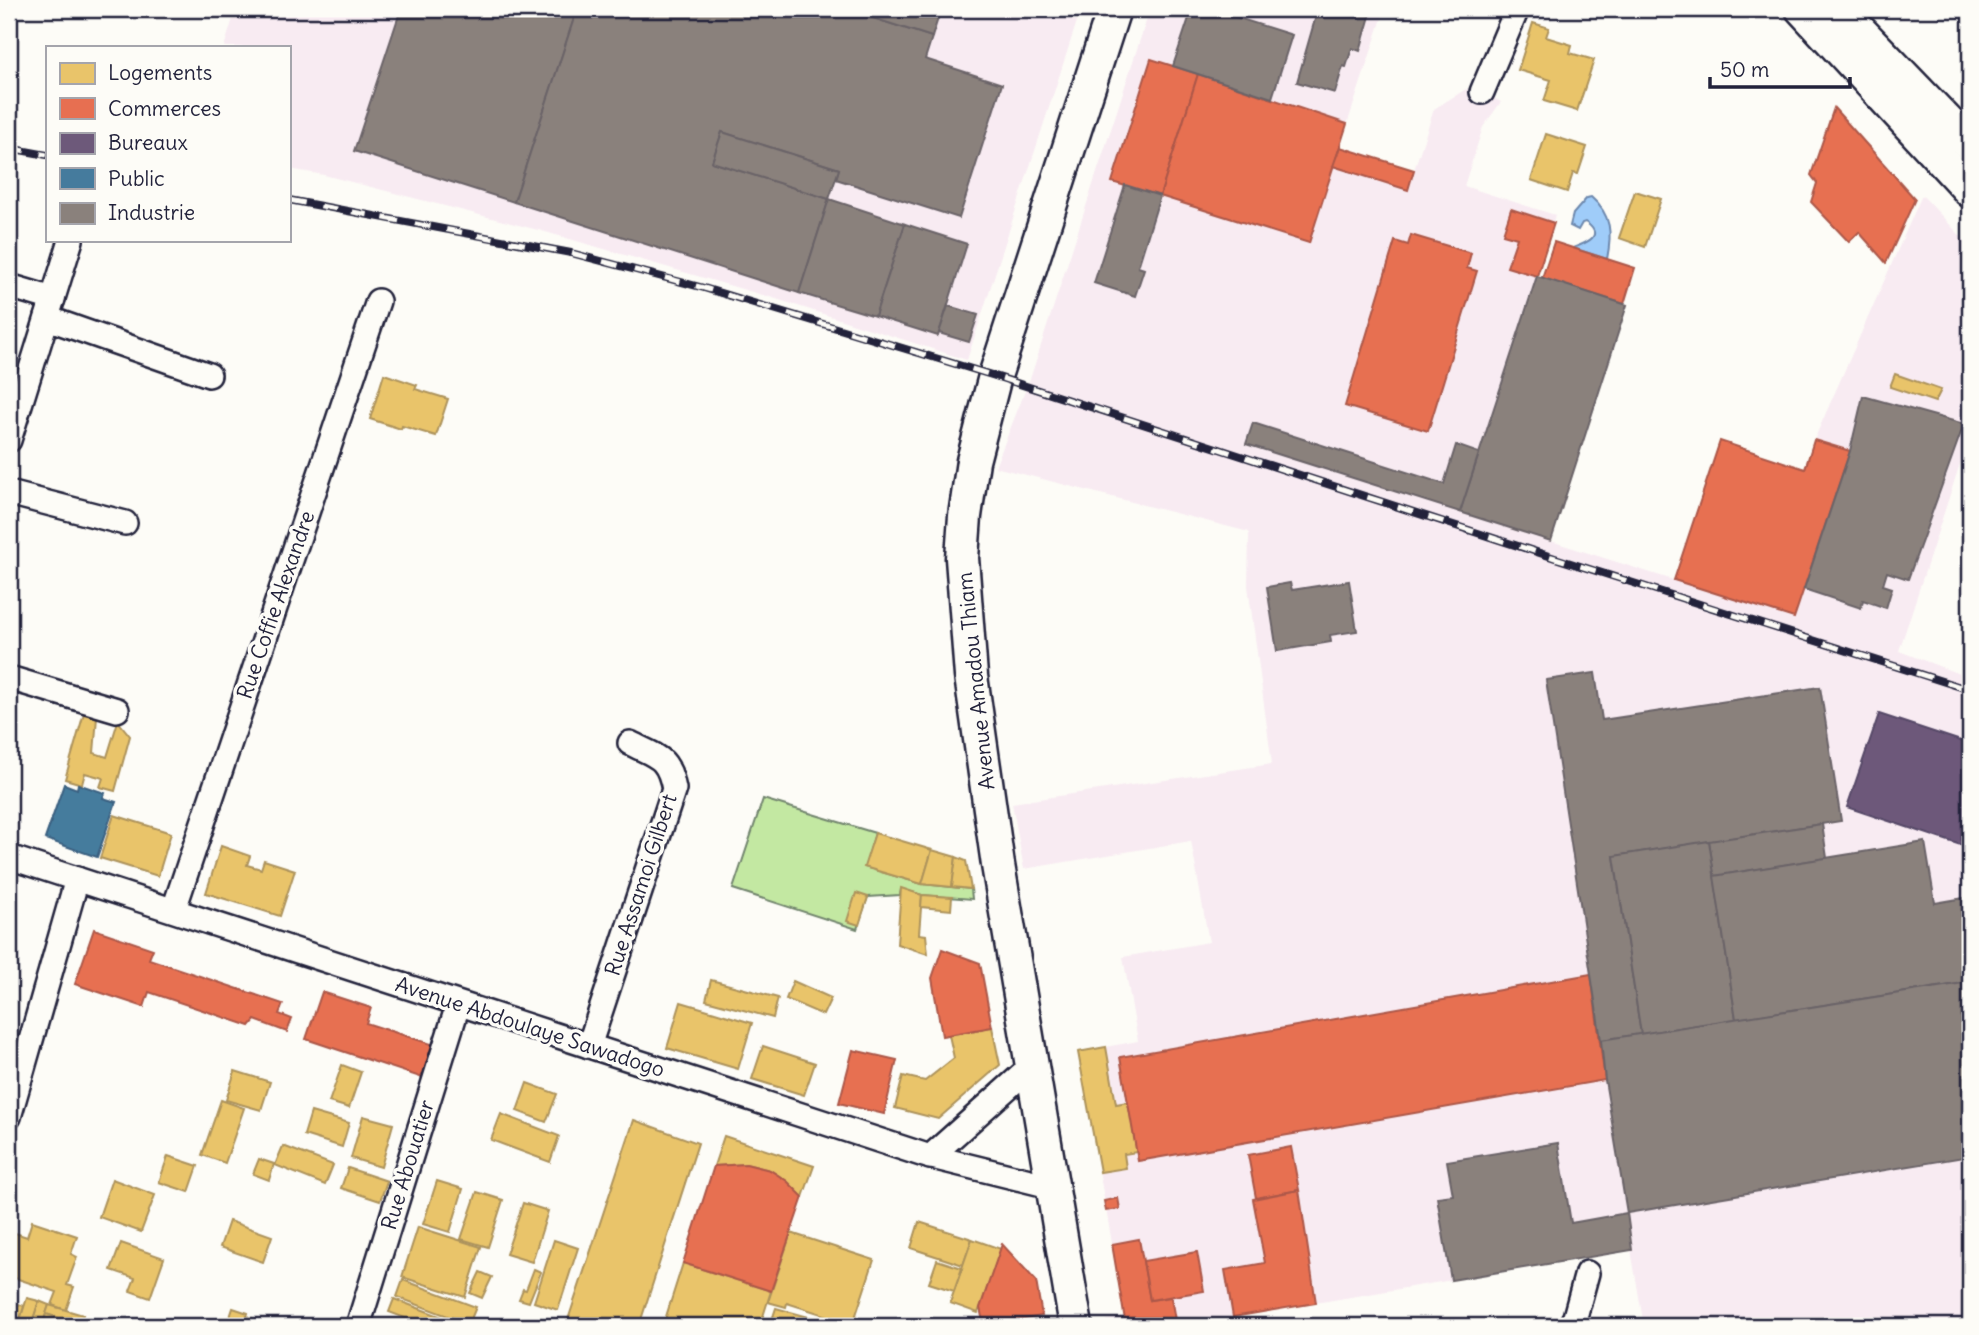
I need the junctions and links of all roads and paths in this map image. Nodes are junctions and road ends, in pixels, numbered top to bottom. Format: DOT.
graph roads {
  1 [pos="1114,9"];
  2 [pos="1517,9"];
  3 [pos="1802,9"];
  4 [pos="1839,9"];
  5 [pos="1482,92"];
  6 [pos="1970,145"];
  7 [pos="1970,191"];
  8 [pos="70,242"];
  9 [pos="9,286"];
  10 [pos="378,301"];
  11 [pos="50,309"];
  12 [pos="209,375"];
  13 [pos="9,440"];
  14 [pos="9,493"];
  15 [pos="125,523"];
  16 [pos="9,678"];
  17 [pos="117,710"];
  18 [pos="630,743"];
  19 [pos="9,857"];
  20 [pos="77,879"];
  21 [pos="174,909"];
  22 [pos="458,1005"];
  23 [pos="589,1046"];
  24 [pos="1033,1065"];
  25 [pos="9,1117"];
  26 [pos="930,1157"];
  27 [pos="1054,1187"];
  28 [pos="1587,1273"];
  29 [pos="358,1326"];
  30 [pos="1076,1326"];
  31 [pos="1570,1326"];
  1 -- 24 [label="main road, Avenue Amadou Thiam"];
  2 -- 5 [label="street"];
  3 -- 7 [label="main road"];
  4 -- 6 [label="main road"];
  8 -- 11 [label="street"];
  9 -- 11 [label="street"];
  10 -- 21 [label="street, Rue Coffie Alexandre"];
  11 -- 12 [label="street"];
  11 -- 13 [label="street"];
  14 -- 15 [label="street"];
  16 -- 17 [label="street"];
  18 -- 23 [label="street, Rue Assamoi Gilbert"];
  19 -- 20 [label="street, Avenue Abdoulaye Sawadogo"];
  20 -- 21 [label="street, Avenue Abdoulaye Sawadogo"];
  20 -- 25 [label="street"];
  21 -- 22 [label="street, Avenue Abdoulaye Sawadogo"];
  22 -- 23 [label="street, Avenue Abdoulaye Sawadogo"];
  22 -- 29 [label="street, Rue Abouatier"];
  23 -- 26 [label="street, Avenue Abdoulaye Sawadogo"];
  24 -- 26 [label="street"];
  24 -- 27 [label="main road, Avenue Amadou Thiam"];
  26 -- 27 [label="street, Avenue Abdoulaye Sawadogo"];
  27 -- 30 [label="main road, Avenue Amadou Thiam"];
  28 -- 31 [label="street"];
}
